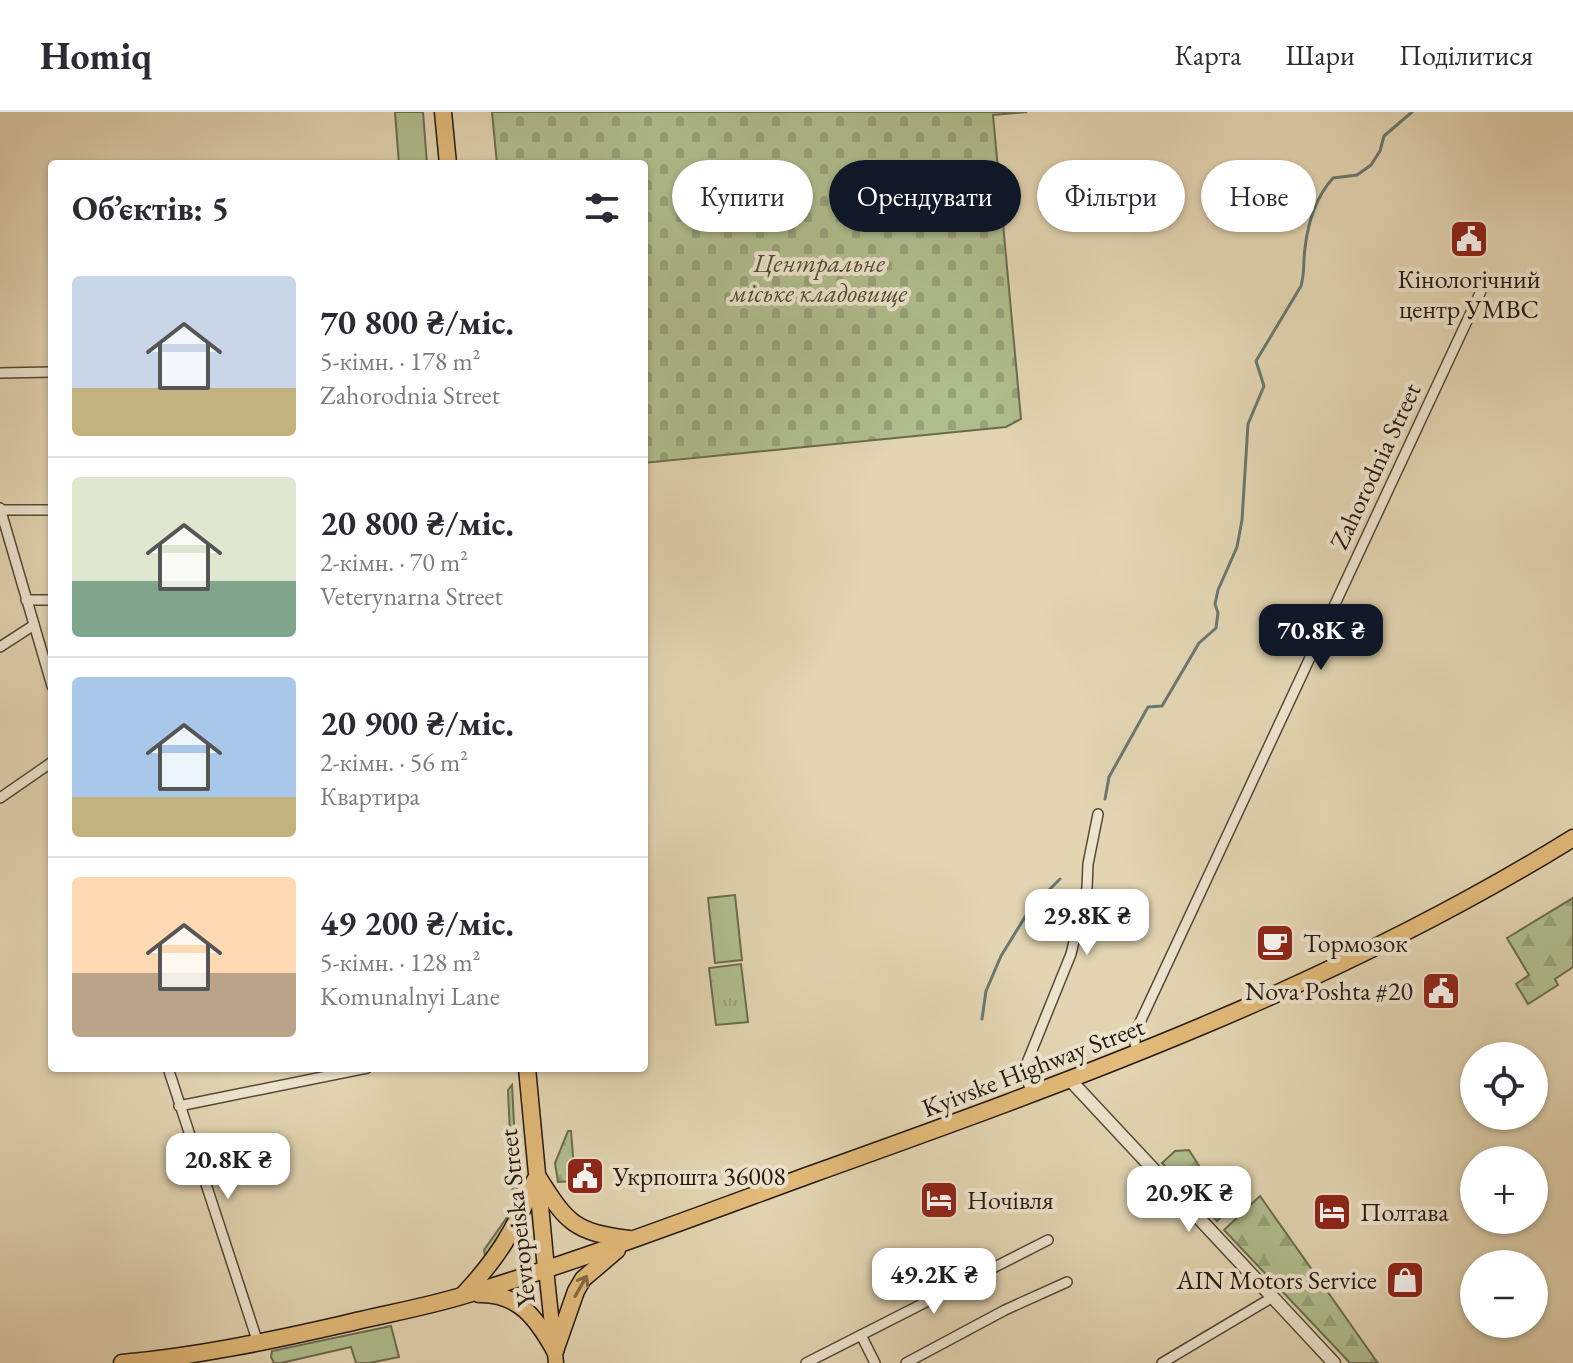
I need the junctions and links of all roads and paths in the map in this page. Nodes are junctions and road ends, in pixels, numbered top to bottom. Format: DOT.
graph roads {
  1 [pos="443,112"];
  2 [pos="448,160"];
  3 [pos="1481,291"];
  4 [pos="48,372"];
  5 [pos="0,373"];
  6 [pos="0,509"];
  7 [pos="48,510"];
  8 [pos="26,600"];
  9 [pos="48,600"];
  10 [pos="34,625"];
  11 [pos="0,647"];
  12 [pos="48,672"];
  13 [pos="48,765"];
  14 [pos="0,798"];
  15 [pos="1098,814"];
  16 [pos="1573,838"];
  17 [pos="1139,1054"];
  18 [pos="169,1072"];
  19 [pos="347,1072"];
  20 [pos="527,1072"];
  21 [pos="1071,1081"];
  22 [pos="1032,1095"];
  23 [pos="179,1106"];
  24 [pos="537,1176"];
  25 [pos="631,1239"];
  26 [pos="1048,1240"];
  27 [pos="546,1269"];
  28 [pos="1067,1282"];
  29 [pos="462,1296"];
  30 [pos="1273,1297"];
  31 [pos="861,1335"];
  32 [pos="258,1343"];
  33 [pos="555,1357"];
  34 [pos="122,1363"];
  35 [pos="806,1363"];
  36 [pos="875,1363"];
  37 [pos="906,1363"];
  38 [pos="1162,1363"];
  39 [pos="1334,1363"];
  1 -- 2 [label="highway"];
  3 -- 17 [label="street, Zahorodnia Street"];
  4 -- 5 [label="street"];
  6 -- 7 [label="street"];
  6 -- 8 [label="street"];
  8 -- 9 [label="street"];
  8 -- 10 [label="street"];
  10 -- 11 [label="street"];
  10 -- 12 [label="street"];
  13 -- 14 [label="street"];
  15 -- 22 [label="street"];
  16 -- 17 [label="highway, Kyivske Highway Street"];
  17 -- 21 [label="highway, Kyivske Highway Street"];
  18 -- 23 [label="street"];
  19 -- 23 [label="street"];
  20 -- 24 [label="highway, Yevropeiska Street"];
  21 -- 22 [label="highway, Kyivske Highway Street"];
  21 -- 30 [label="street"];
  22 -- 25 [label="highway, Kyivske Highway Street"];
  23 -- 32 [label="street"];
  24 -- 25 [label="highway"];
  24 -- 27 [label="highway, Yevropeiska Street"];
  24 -- 29 [label="highway"];
  25 -- 27 [label="highway, Kyivske Highway Street"];
  33 -- 25 [label="highway, one-way"];
  26 -- 31 [label="street"];
  27 -- 29 [label="highway, Kyivske Highway Street"];
  27 -- 33 [label="main road, Yevropeiska Street"];
  28 -- 37 [label="street"];
  29 -- 32 [label="highway"];
  29 -- 33 [label="highway"];
  30 -- 38 [label="street"];
  30 -- 39 [label="street"];
  31 -- 35 [label="street"];
  31 -- 36 [label="street"];
  32 -- 34 [label="highway"];
}
